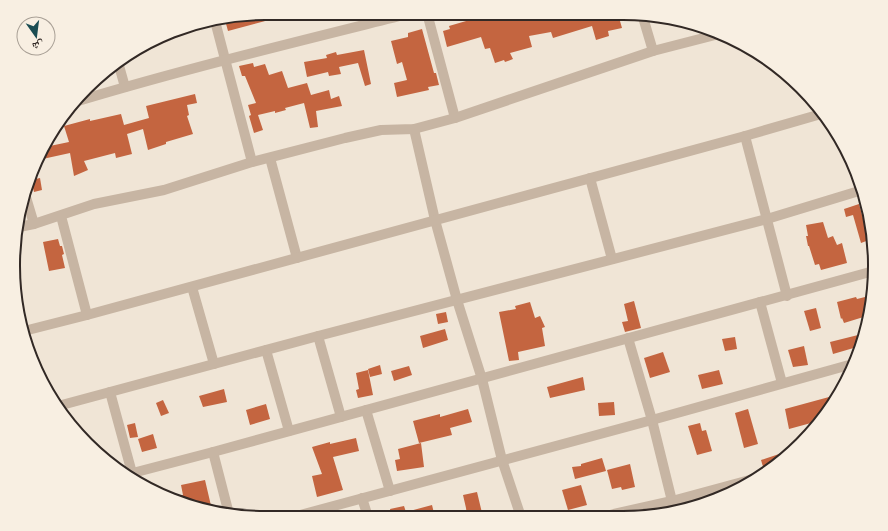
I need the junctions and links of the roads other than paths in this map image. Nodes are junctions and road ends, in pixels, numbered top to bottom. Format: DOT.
graph roads {
  1 [pos="384,20"];
  2 [pos="429,20"];
  3 [pos="644,21"];
  4 [pos="216,25"];
  5 [pos="710,36"];
  6 [pos="653,51"];
  7 [pos="225,60"];
  8 [pos="120,68"];
  9 [pos="125,87"];
  10 [pos="86,99"];
  11 [pos="816,114"];
  12 [pos="455,118"];
  13 [pos="414,129"];
  14 [pos="745,136"];
  15 [pos="270,158"];
  16 [pos="252,162"];
  17 [pos="590,178"];
  18 [pos="856,191"];
  19 [pos="28,203"];
  20 [pos="61,216"];
  21 [pos="767,219"];
  22 [pos="435,220"];
  23 [pos="34,224"];
  24 [pos="23,226"];
  25 [pos="296,258"];
  26 [pos="612,259"];
  27 [pos="868,273"];
  28 [pos="192,287"];
  29 [pos="787,296"];
  30 [pos="457,300"];
  31 [pos="760,302"];
  32 [pos="87,316"];
  33 [pos="28,330"];
  34 [pos="318,336"];
  35 [pos="628,338"];
  36 [pos="266,350"];
  37 [pos="214,364"];
  38 [pos="846,366"];
  39 [pos="482,378"];
  40 [pos="782,383"];
  41 [pos="110,392"];
  42 [pos="63,405"];
  43 [pos="366,410"];
  44 [pos="341,417"];
  45 [pos="652,420"];
  46 [pos="289,431"];
  47 [pos="213,452"];
  48 [pos="502,460"];
  49 [pos="127,468"];
  50 [pos="134,473"];
  51 [pos="733,485"];
  52 [pos="390,491"];
  53 [pos="362,498"];
  54 [pos="672,502"];
  55 [pos="227,508"];
  56 [pos="631,510"];
  57 [pos="315,511"];
  58 [pos="366,511"];
  59 [pos="519,511"];
  1 -- 7 [label="street"];
  2 -- 12 [label="street"];
  3 -- 6 [label="street"];
  4 -- 7 [label="street"];
  5 -- 6 [label="street"];
  6 -- 12 [label="street"];
  7 -- 9 [label="street"];
  7 -- 16 [label="street"];
  8 -- 9 [label="street"];
  9 -- 10 [label="street"];
  11 -- 14 [label="street"];
  12 -- 13 [label="street"];
  13 -- 15 [label="street"];
  13 -- 22 [label="street"];
  14 -- 17 [label="street"];
  14 -- 21 [label="street"];
  15 -- 16 [label="street"];
  15 -- 25 [label="street"];
  16 -- 20 [label="street"];
  17 -- 22 [label="street"];
  17 -- 26 [label="street"];
  18 -- 21 [label="street"];
  19 -- 23 [label="street"];
  20 -- 23 [label="street"];
  20 -- 32 [label="street"];
  21 -- 26 [label="street"];
  21 -- 29 [label="street"];
  22 -- 25 [label="street"];
  22 -- 30 [label="street"];
  23 -- 24 [label="street"];
  25 -- 28 [label="street"];
  26 -- 30 [label="street"];
  27 -- 29 [label="street"];
  28 -- 32 [label="street"];
  28 -- 37 [label="street"];
  29 -- 31 [label="street"];
  30 -- 34 [label="street"];
  30 -- 39 [label="street"];
  31 -- 35 [label="street"];
  31 -- 40 [label="street"];
  32 -- 33 [label="street"];
  34 -- 36 [label="street"];
  34 -- 44 [label="street"];
  35 -- 39 [label="street"];
  35 -- 45 [label="street"];
  36 -- 37 [label="street"];
  36 -- 46 [label="street"];
  37 -- 41 [label="street"];
  38 -- 40 [label="street"];
  39 -- 43 [label="street"];
  39 -- 48 [label="street"];
  40 -- 45 [label="street"];
  41 -- 42 [label="street"];
  41 -- 49 [label="street"];
  43 -- 44 [label="street"];
  43 -- 52 [label="street"];
  44 -- 46 [label="street"];
  45 -- 48 [label="street"];
  45 -- 54 [label="street"];
  46 -- 47 [label="street"];
  47 -- 50 [label="street"];
  47 -- 55 [label="street"];
  48 -- 52 [label="street"];
  48 -- 59 [label="street"];
  51 -- 54 [label="street"];
  52 -- 53 [label="street"];
  53 -- 57 [label="street"];
  53 -- 58 [label="street"];
  54 -- 56 [label="street"];
}
